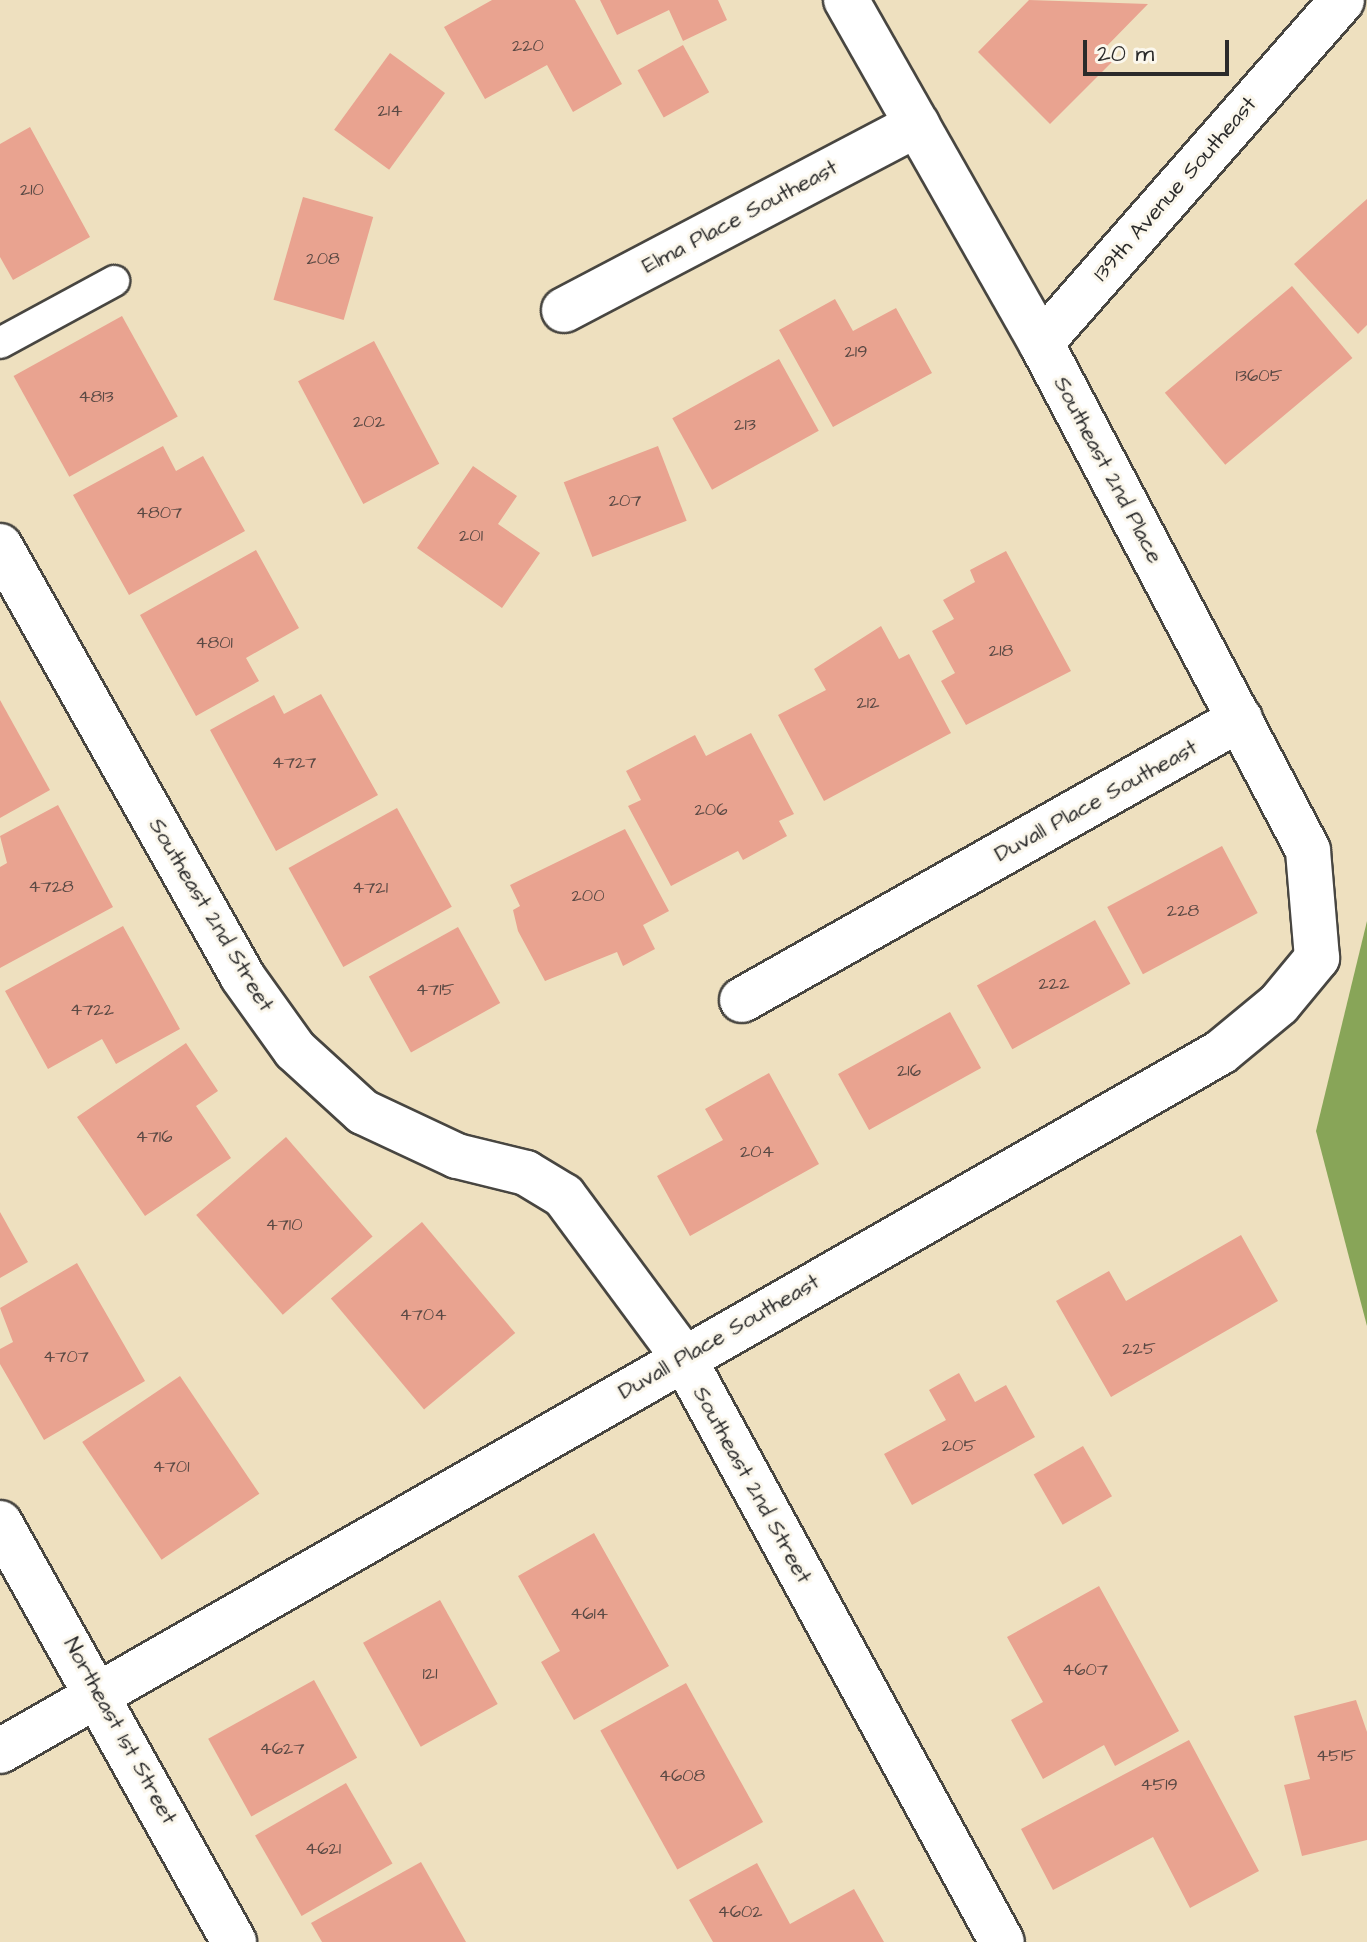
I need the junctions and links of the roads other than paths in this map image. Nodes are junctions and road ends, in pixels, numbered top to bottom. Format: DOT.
graph roads {
  1 [pos="846,0"];
  2 [pos="1342,0"];
  3 [pos="1302,16"];
  4 [pos="917,125"];
  5 [pos="114,281"];
  6 [pos="564,310"];
  7 [pos="0,343"];
  8 [pos="1041,343"];
  9 [pos="0,546"];
  10 [pos="1240,719"];
  11 [pos="1317,958"];
  12 [pos="742,1000"];
  13 [pos="683,1357"];
  14 [pos="0,1523"];
  15 [pos="102,1694"];
  16 [pos="0,1751"];
  17 [pos="234,1942"];
  18 [pos="1002,1942"];
  1 -- 4 [label="street, Southeast 2nd Place"];
  2 -- 3 [label="street, 139th Avenue Southeast"];
  3 -- 8 [label="street, 139th Avenue Southeast"];
  4 -- 6 [label="street, Elma Place Southeast"];
  4 -- 8 [label="street, Southeast 2nd Place"];
  5 -- 7 [label="lane"];
  8 -- 10 [label="street, Southeast 2nd Place"];
  9 -- 13 [label="street, Southeast 2nd Street"];
  10 -- 11 [label="street, Southeast 2nd Place"];
  10 -- 12 [label="street, Duvall Place Southeast"];
  11 -- 13 [label="street, Duvall Place Southeast"];
  13 -- 15 [label="street, Duvall Place Southeast"];
  13 -- 18 [label="street, Southeast 2nd Street"];
  14 -- 15 [label="street, Northeast 1st Street"];
  15 -- 16 [label="street, Duvall Place Southeast"];
  15 -- 17 [label="street, Northeast 1st Street"];
}
